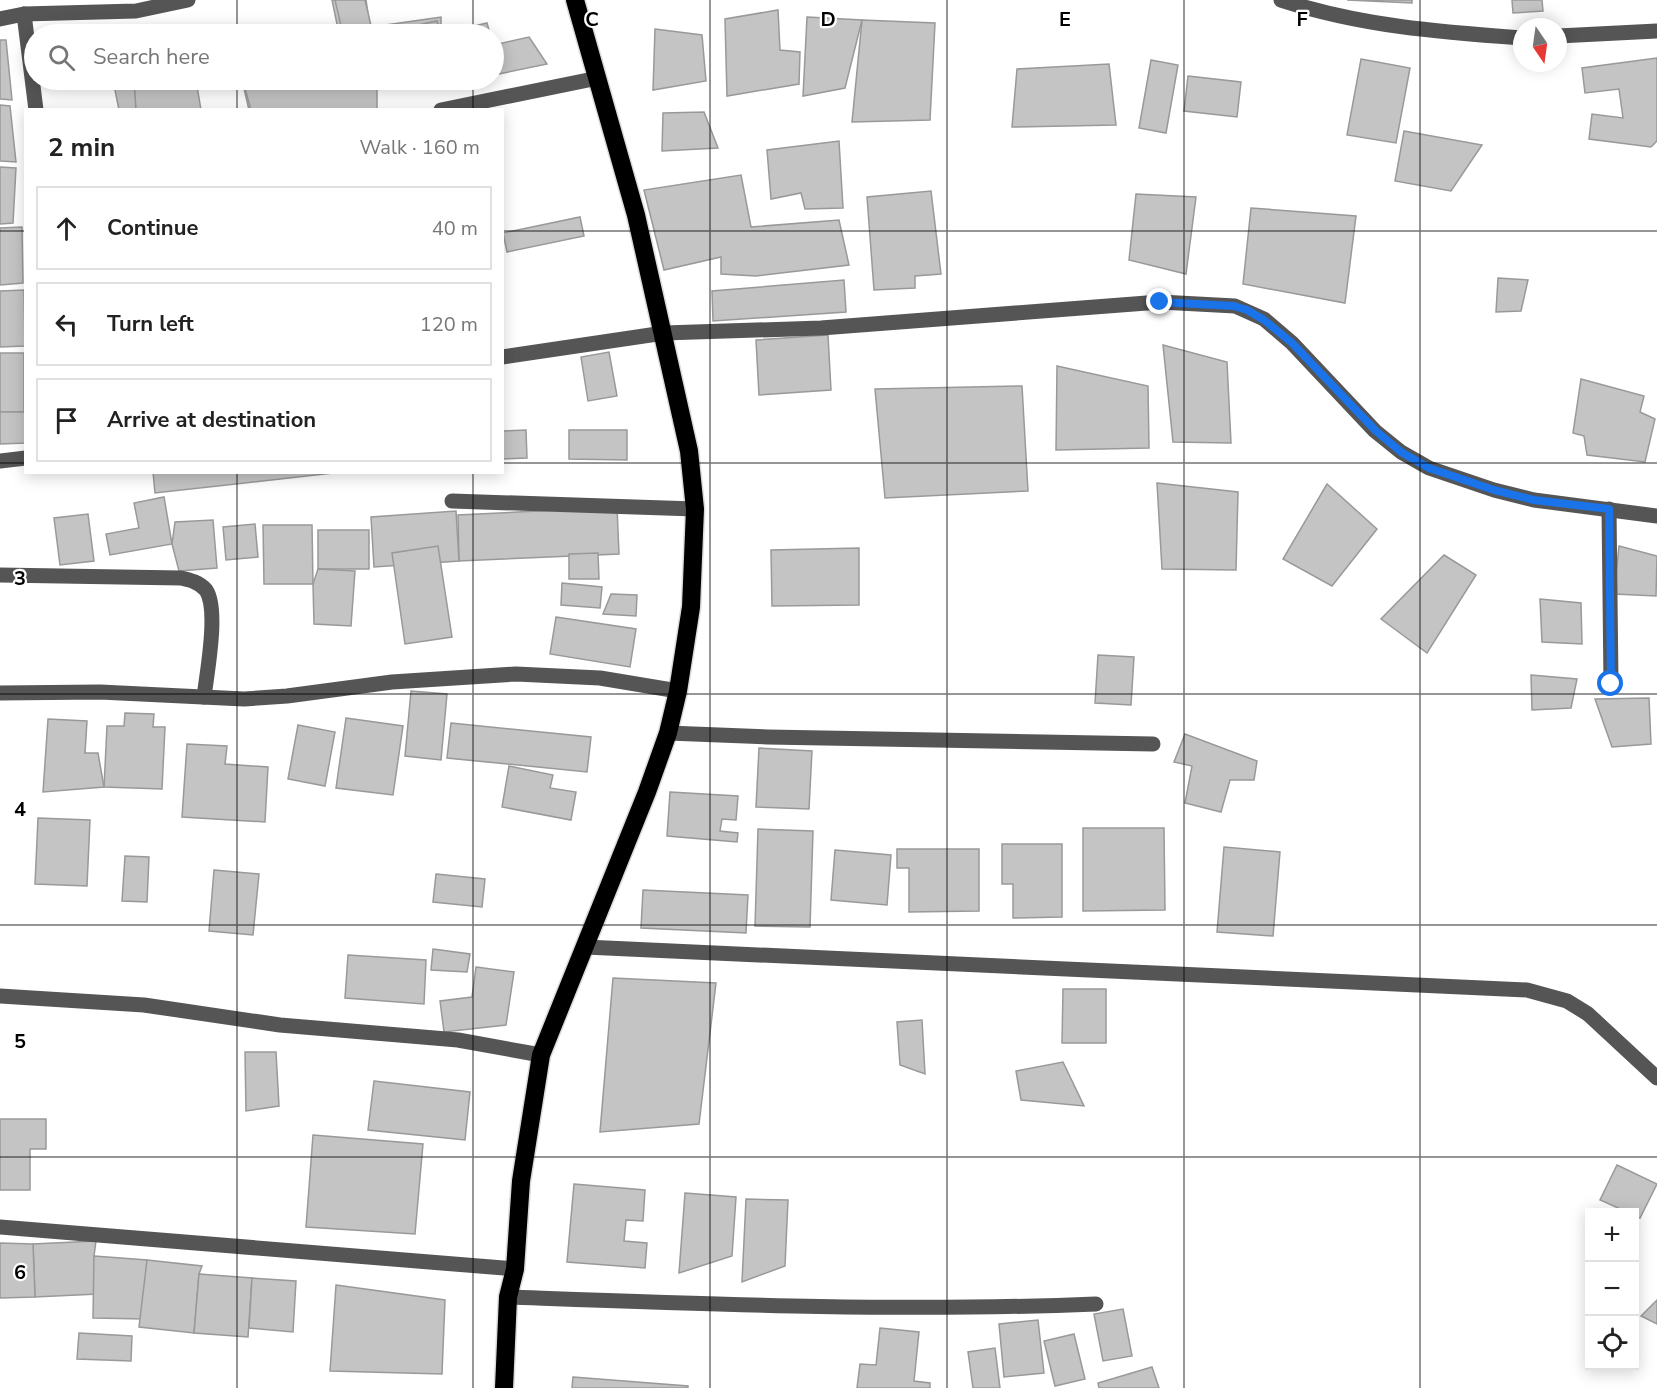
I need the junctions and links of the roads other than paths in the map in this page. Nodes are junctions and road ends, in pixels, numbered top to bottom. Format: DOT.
graph roads {
  1 [pos="188,0"];
  2 [pos="575,0"];
  3 [pos="1281,0"];
  4 [pos="24,14"];
  5 [pos="0,19"];
  6 [pos="25,24"];
  7 [pos="1657,31"];
  8 [pos="1567,36"];
  9 [pos="1513,37"];
  10 [pos="598,78"];
  11 [pos="34,90"];
  12 [pos="36,108"];
  13 [pos="451,108"];
  14 [pos="663,333"];
  15 [pos="504,357"];
  16 [pos="24,458"];
  17 [pos="0,461"];
  18 [pos="452,501"];
  19 [pos="695,508"];
  20 [pos="1609,509"];
  21 [pos="1657,516"];
  22 [pos="0,575"];
  23 [pos="1611,684"];
  24 [pos="678,691"];
  25 [pos="0,693"];
  26 [pos="204,697"];
  27 [pos="668,733"];
  28 [pos="1153,744"];
  29 [pos="585,946"];
  30 [pos="0,996"];
  31 [pos="541,1055"];
  32 [pos="1657,1078"];
  33 [pos="0,1227"];
  34 [pos="515,1269"];
  35 [pos="508,1297"];
  36 [pos="1096,1304"];
  37 [pos="504,1388"];
  1 -- 4 [label="street"];
  2 -- 10 [label="highway"];
  3 -- 9 [label="street"];
  4 -- 5 [label="street"];
  4 -- 6 [label="street"];
  7 -- 8 [label="street"];
  10 -- 13 [label="street"];
  10 -- 14 [label="highway"];
  11 -- 12 [label="street"];
  14 -- 15 [label="street"];
  14 -- 19 [label="highway"];
  14 -- 20 [label="street"];
  16 -- 17 [label="street"];
  18 -- 19 [label="street"];
  19 -- 24 [label="highway"];
  20 -- 21 [label="street"];
  20 -- 23 [label="street"];
  22 -- 26 [label="street"];
  24 -- 26 [label="street"];
  24 -- 27 [label="highway"];
  25 -- 26 [label="street"];
  27 -- 28 [label="street"];
  27 -- 29 [label="highway"];
  29 -- 31 [label="highway"];
  29 -- 32 [label="street"];
  30 -- 31 [label="street"];
  31 -- 34 [label="highway"];
  33 -- 34 [label="street"];
  34 -- 35 [label="highway"];
  35 -- 36 [label="street"];
  35 -- 37 [label="highway"];
}
